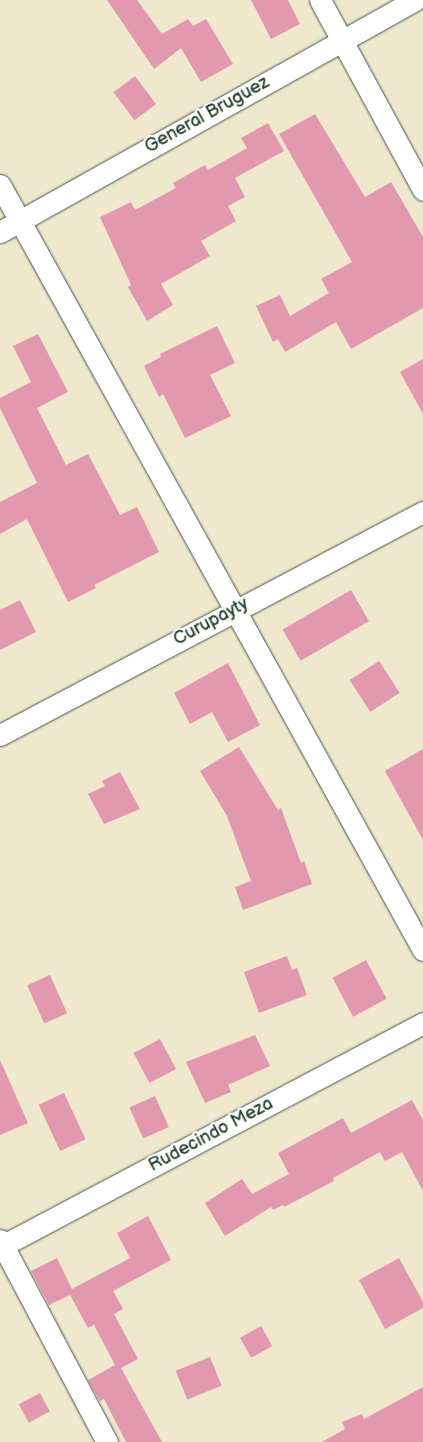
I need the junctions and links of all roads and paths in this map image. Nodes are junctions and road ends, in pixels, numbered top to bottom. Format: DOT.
graph roads {
  1 [pos="320,0"];
  2 [pos="415,0"];
  3 [pos="341,40"];
  4 [pos="0,185"];
  5 [pos="423,190"];
  6 [pos="20,221"];
  7 [pos="0,232"];
  8 [pos="423,512"];
  9 [pos="235,610"];
  10 [pos="0,735"];
  11 [pos="423,950"];
  12 [pos="423,1023"];
  13 [pos="1,1244"];
  14 [pos="107,1442"];
  1 -- 3 [label="street"];
  2 -- 3 [label="street, General Bruguez"];
  3 -- 5 [label="street"];
  3 -- 6 [label="street, General Bruguez"];
  4 -- 6 [label="street"];
  6 -- 7 [label="street, General Bruguez"];
  6 -- 9 [label="street"];
  8 -- 9 [label="street, Curupayty"];
  9 -- 10 [label="street, Curupayty"];
  9 -- 11 [label="street"];
  12 -- 13 [label="street, Rudecindo Meza"];
  13 -- 14 [label="street"];
}
